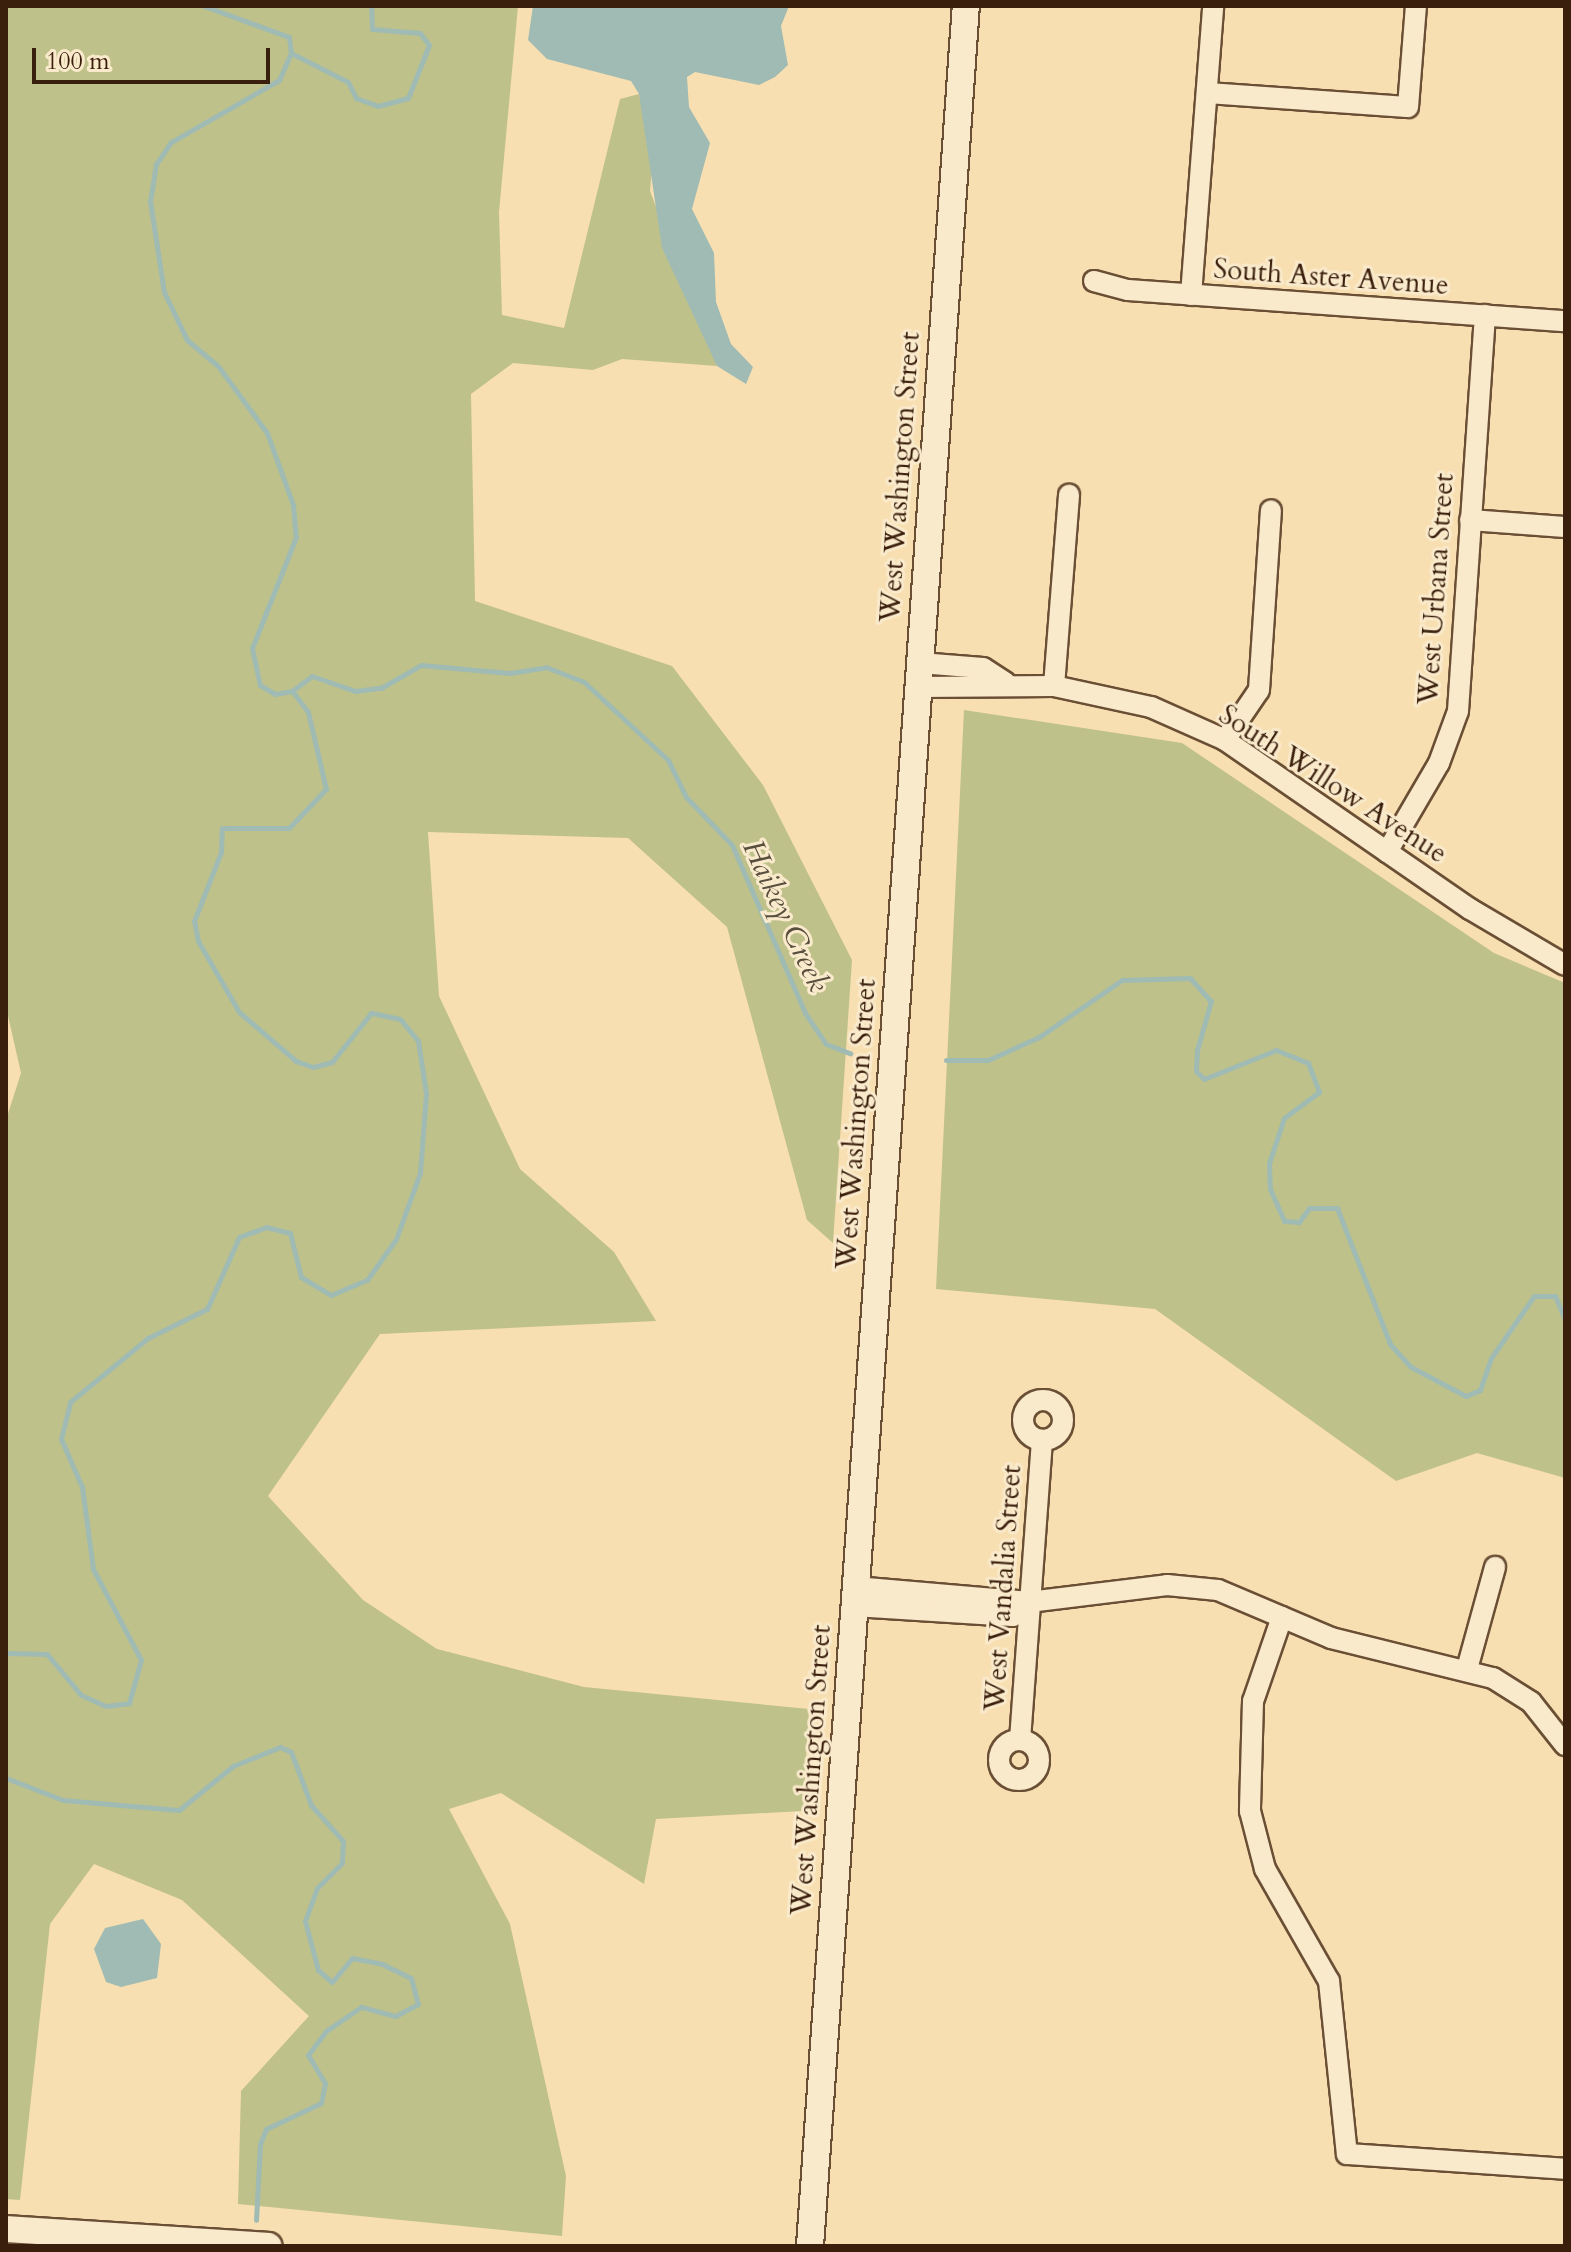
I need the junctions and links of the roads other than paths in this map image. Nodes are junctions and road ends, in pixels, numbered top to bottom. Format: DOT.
graph roads {
  1 [pos="966,6"];
  2 [pos="1213,6"];
  3 [pos="1416,6"];
  4 [pos="1207,93"];
  5 [pos="1094,281"];
  6 [pos="1191,295"];
  7 [pos="1485,315"];
  8 [pos="1565,321"];
  9 [pos="1069,495"];
  10 [pos="1271,510"];
  11 [pos="1470,520"];
  12 [pos="1565,527"];
  13 [pos="919,675"];
  14 [pos="1054,686"];
  15 [pos="1225,740"];
  16 [pos="1387,852"];
  17 [pos="1565,965"];
  18 [pos="1042,1440"];
  19 [pos="1495,1567"];
  20 [pos="855,1596"];
  21 [pos="1029,1602"];
  22 [pos="1282,1617"];
  23 [pos="1467,1669"];
  24 [pos="1020,1740"];
  25 [pos="1565,1745"];
  26 [pos="1565,2169"];
  27 [pos="6,2229"];
  28 [pos="100,2240"];
  29 [pos="268,2246"];
  30 [pos="810,2246"];
  1 -- 13 [label="main road, West Washington Street"];
  2 -- 4 [label="street"];
  3 -- 4 [label="street"];
  4 -- 6 [label="street"];
  5 -- 6 [label="street, South Aster Avenue"];
  6 -- 7 [label="street, South Aster Avenue"];
  7 -- 8 [label="street, South Aster Avenue"];
  7 -- 11 [label="street, West Urbana Street"];
  9 -- 14 [label="street"];
  10 -- 15 [label="street"];
  11 -- 12 [label="street"];
  11 -- 16 [label="street, West Urbana Street"];
  13 -- 14 [label="street, South Willow Avenue"];
  13 -- 20 [label="main road, West Washington Street"];
  14 -- 15 [label="street, South Willow Avenue"];
  15 -- 16 [label="street, South Willow Avenue"];
  16 -- 17 [label="street, South Willow Avenue"];
  18 -- 21 [label="street, West Vandalia Street"];
  19 -- 23 [label="street"];
  20 -- 21 [label="street"];
  20 -- 30 [label="main road, West Washington Street"];
  21 -- 22 [label="street"];
  21 -- 24 [label="street, West Vandalia Street"];
  22 -- 23 [label="street"];
  22 -- 26 [label="street"];
  23 -- 25 [label="street"];
  27 -- 28 [label="main road"];
  28 -- 29 [label="main road"];
}
